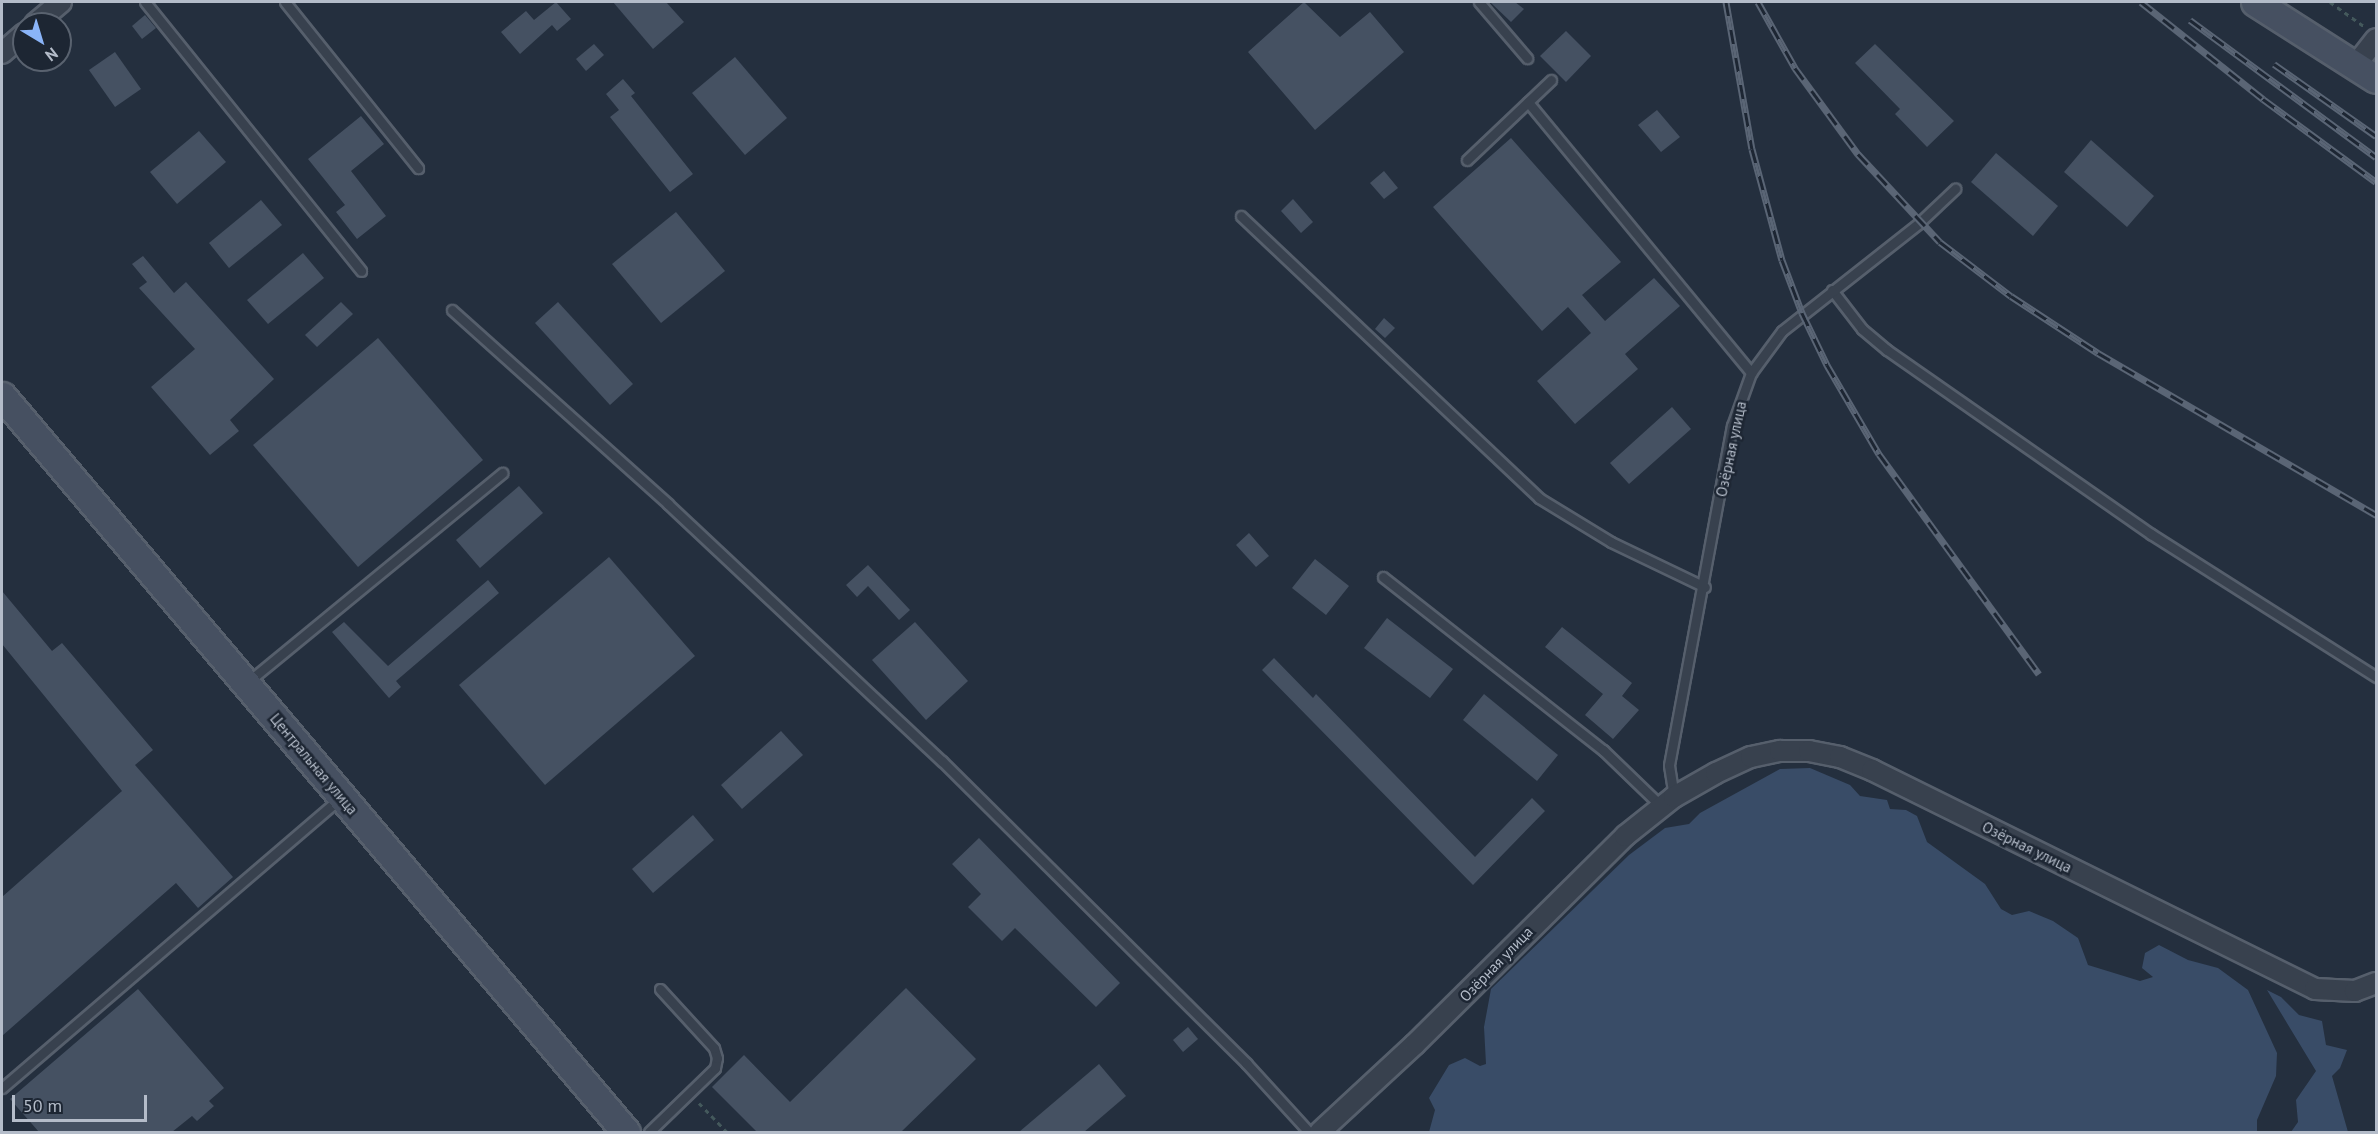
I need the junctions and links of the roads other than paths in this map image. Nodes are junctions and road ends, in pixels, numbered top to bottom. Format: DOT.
graph roads {
  1 [pos="61,2"];
  2 [pos="145,2"];
  3 [pos="285,2"];
  4 [pos="1479,2"];
  5 [pos="2255,2"];
  6 [pos="49,12"];
  7 [pos="2372,34"];
  8 [pos="1527,58"];
  9 [pos="2366,73"];
  10 [pos="1551,80"];
  11 [pos="1528,102"];
  12 [pos="1467,160"];
  13 [pos="418,168"];
  14 [pos="1955,189"];
  15 [pos="1241,216"];
  16 [pos="361,271"];
  17 [pos="1832,290"];
  18 [pos="452,310"];
  19 [pos="1751,373"];
  20 [pos="2,396"];
  21 [pos="501,473"];
  22 [pos="1383,577"];
  23 [pos="1705,587"];
  24 [pos="2376,677"];
  25 [pos="246,684"];
  26 [pos="342,797"];
  27 [pos="1667,802"];
  28 [pos="2376,983"];
  29 [pos="660,989"];
  30 [pos="2,1088"];
  31 [pos="626,1132"];
  32 [pos="649,1132"];
  33 [pos="1309,1132"];
  34 [pos="1320,1132"];
  1 -- 6 [label="street"];
  2 -- 16 [label="lane"];
  3 -- 13 [label="lane"];
  4 -- 8 [label="lane"];
  5 -- 9 [label="street"];
  7 -- 9 [label="street"];
  10 -- 11 [label="lane"];
  11 -- 12 [label="lane"];
  11 -- 19 [label="lane"];
  14 -- 17 [label="lane, Озёрная улица"];
  15 -- 23 [label="lane"];
  17 -- 19 [label="lane, Озёрная улица"];
  17 -- 24 [label="lane"];
  18 -- 33 [label="lane"];
  19 -- 23 [label="lane, Озёрная улица"];
  20 -- 25 [label="street, Центральная улица"];
  21 -- 25 [label="lane"];
  22 -- 27 [label="lane"];
  23 -- 27 [label="lane, Озёрная улица"];
  25 -- 26 [label="street, Центральная улица"];
  26 -- 30 [label="lane"];
  26 -- 31 [label="street, Центральная улица"];
  27 -- 28 [label="street, Озёрная улица"];
  27 -- 34 [label="street, Озёрная улица"];
  29 -- 32 [label="lane"];
}
